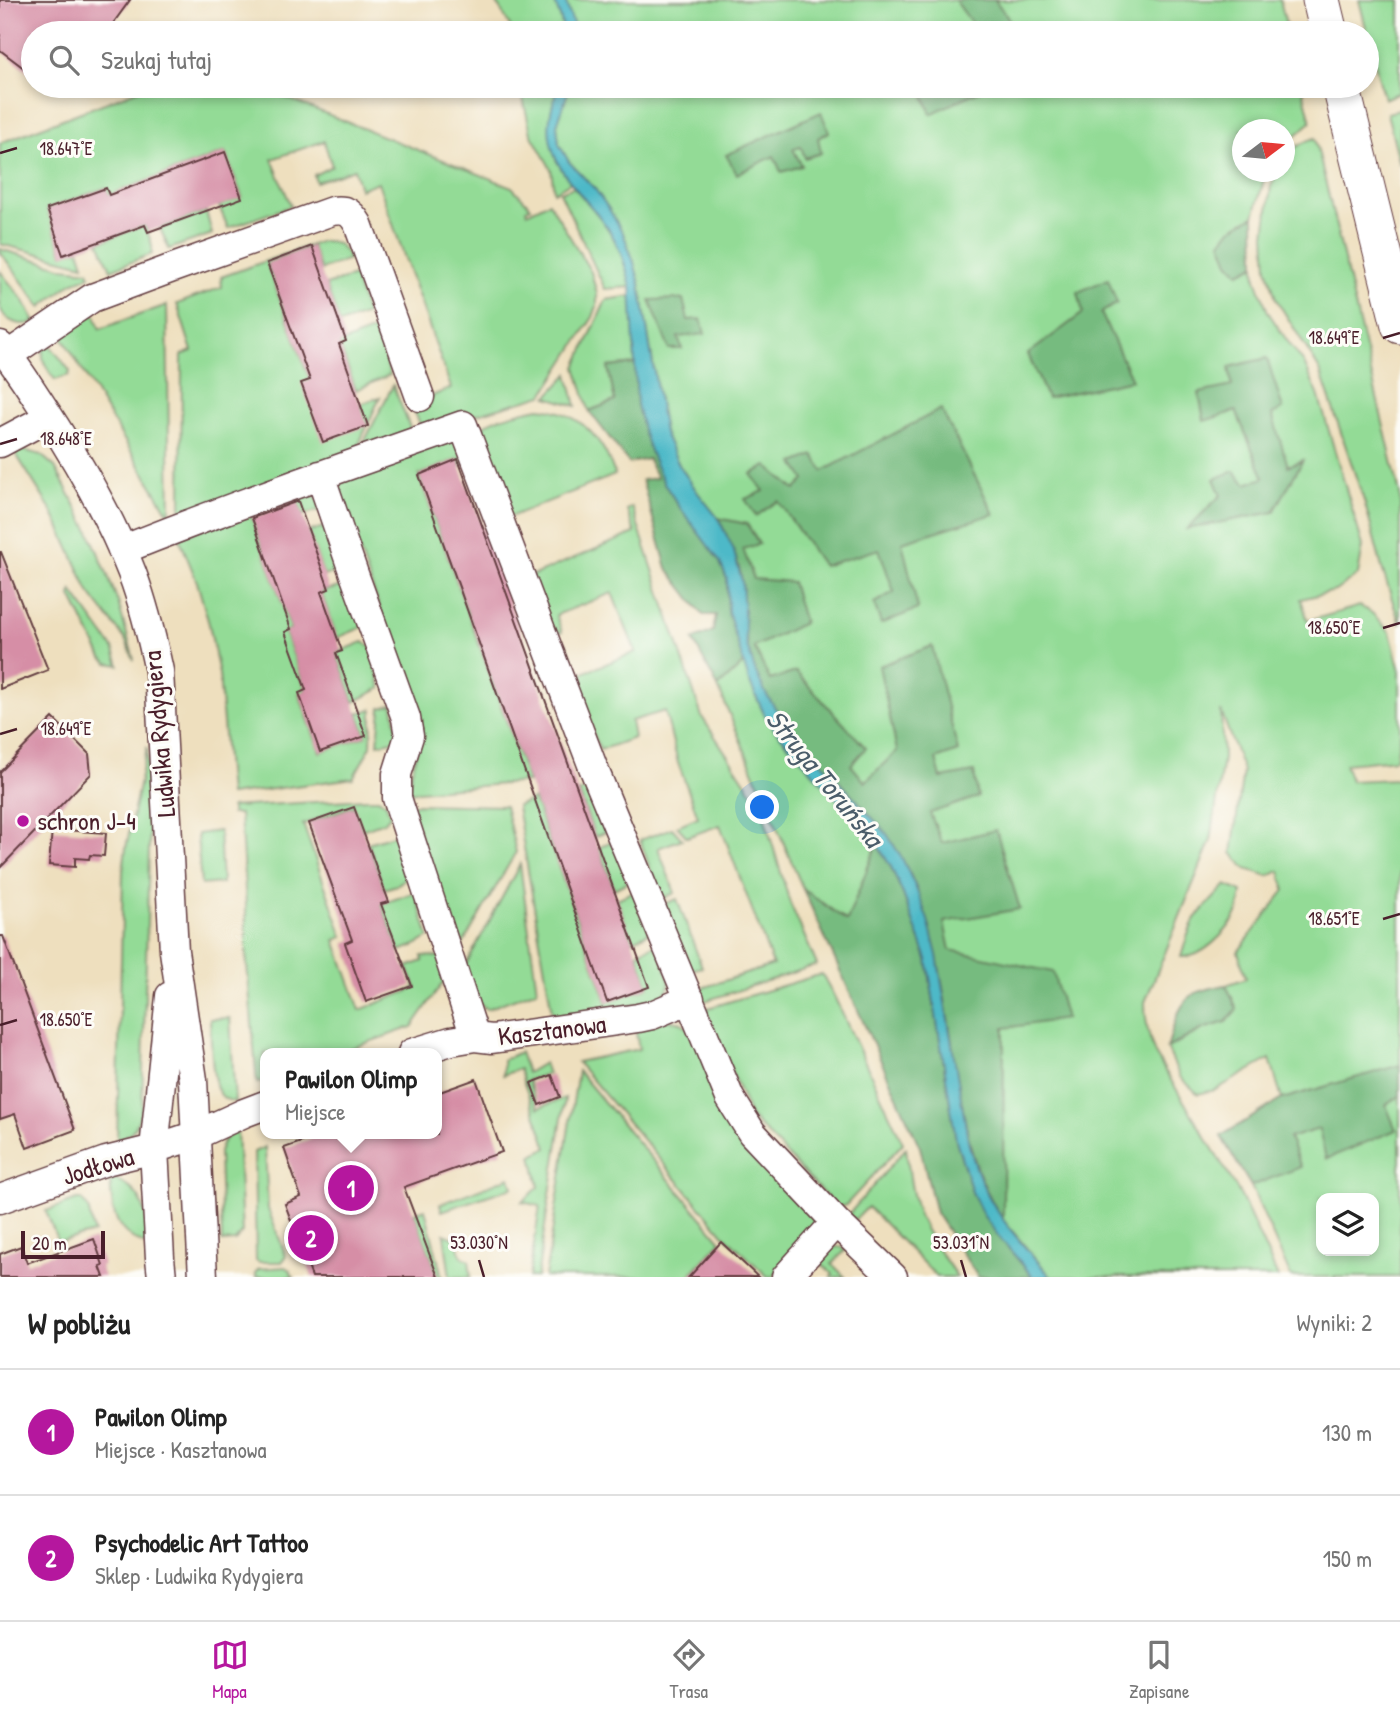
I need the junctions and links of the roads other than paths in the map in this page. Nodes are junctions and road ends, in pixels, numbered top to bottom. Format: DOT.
graph roads {
  1 [pos="1321,0"];
  2 [pos="1326,21"];
  3 [pos="1344,98"];
  4 [pos="1400,325"];
  5 [pos="4,351"];
  6 [pos="421,397"];
  7 [pos="50,417"];
  8 [pos="0,443"];
  9 [pos="320,475"];
  10 [pos="122,550"];
  11 [pos="174,951"];
  12 [pos="690,999"];
  13 [pos="475,1037"];
  14 [pos="428,1048"];
  15 [pos="260,1107"];
  16 [pos="196,1135"];
  17 [pos="154,1149"];
  18 [pos="0,1199"];
  19 [pos="836,1222"];
  20 [pos="162,1277"];
  21 [pos="203,1277"];
  22 [pos="786,1277"];
  23 [pos="892,1277"];
  1 -- 2 [label="main road"];
  3 -- 4 [label="main road"];
  5 -- 6 [label="street"];
  5 -- 7 [label="street, Ludwika Rydygiera"];
  7 -- 8 [label="street"];
  7 -- 10 [label="street, Ludwika Rydygiera"];
  9 -- 10 [label="street"];
  9 -- 12 [label="street"];
  9 -- 13 [label="street"];
  10 -- 11 [label="street, Ludwika Rydygiera"];
  11 -- 16 [label="street, Ludwika Rydygiera"];
  11 -- 17 [label="street, Ludwika Rydygiera"];
  12 -- 13 [label="street, Kasztanowa"];
  12 -- 19 [label="street"];
  13 -- 14 [label="street, Kasztanowa"];
  15 -- 16 [label="street"];
  16 -- 17 [label="street, Jodłowa"];
  16 -- 21 [label="street, Ludwika Rydygiera"];
  17 -- 18 [label="street, Jodłowa"];
  17 -- 20 [label="street, Ludwika Rydygiera"];
  19 -- 22 [label="street"];
  19 -- 23 [label="street"];
}
